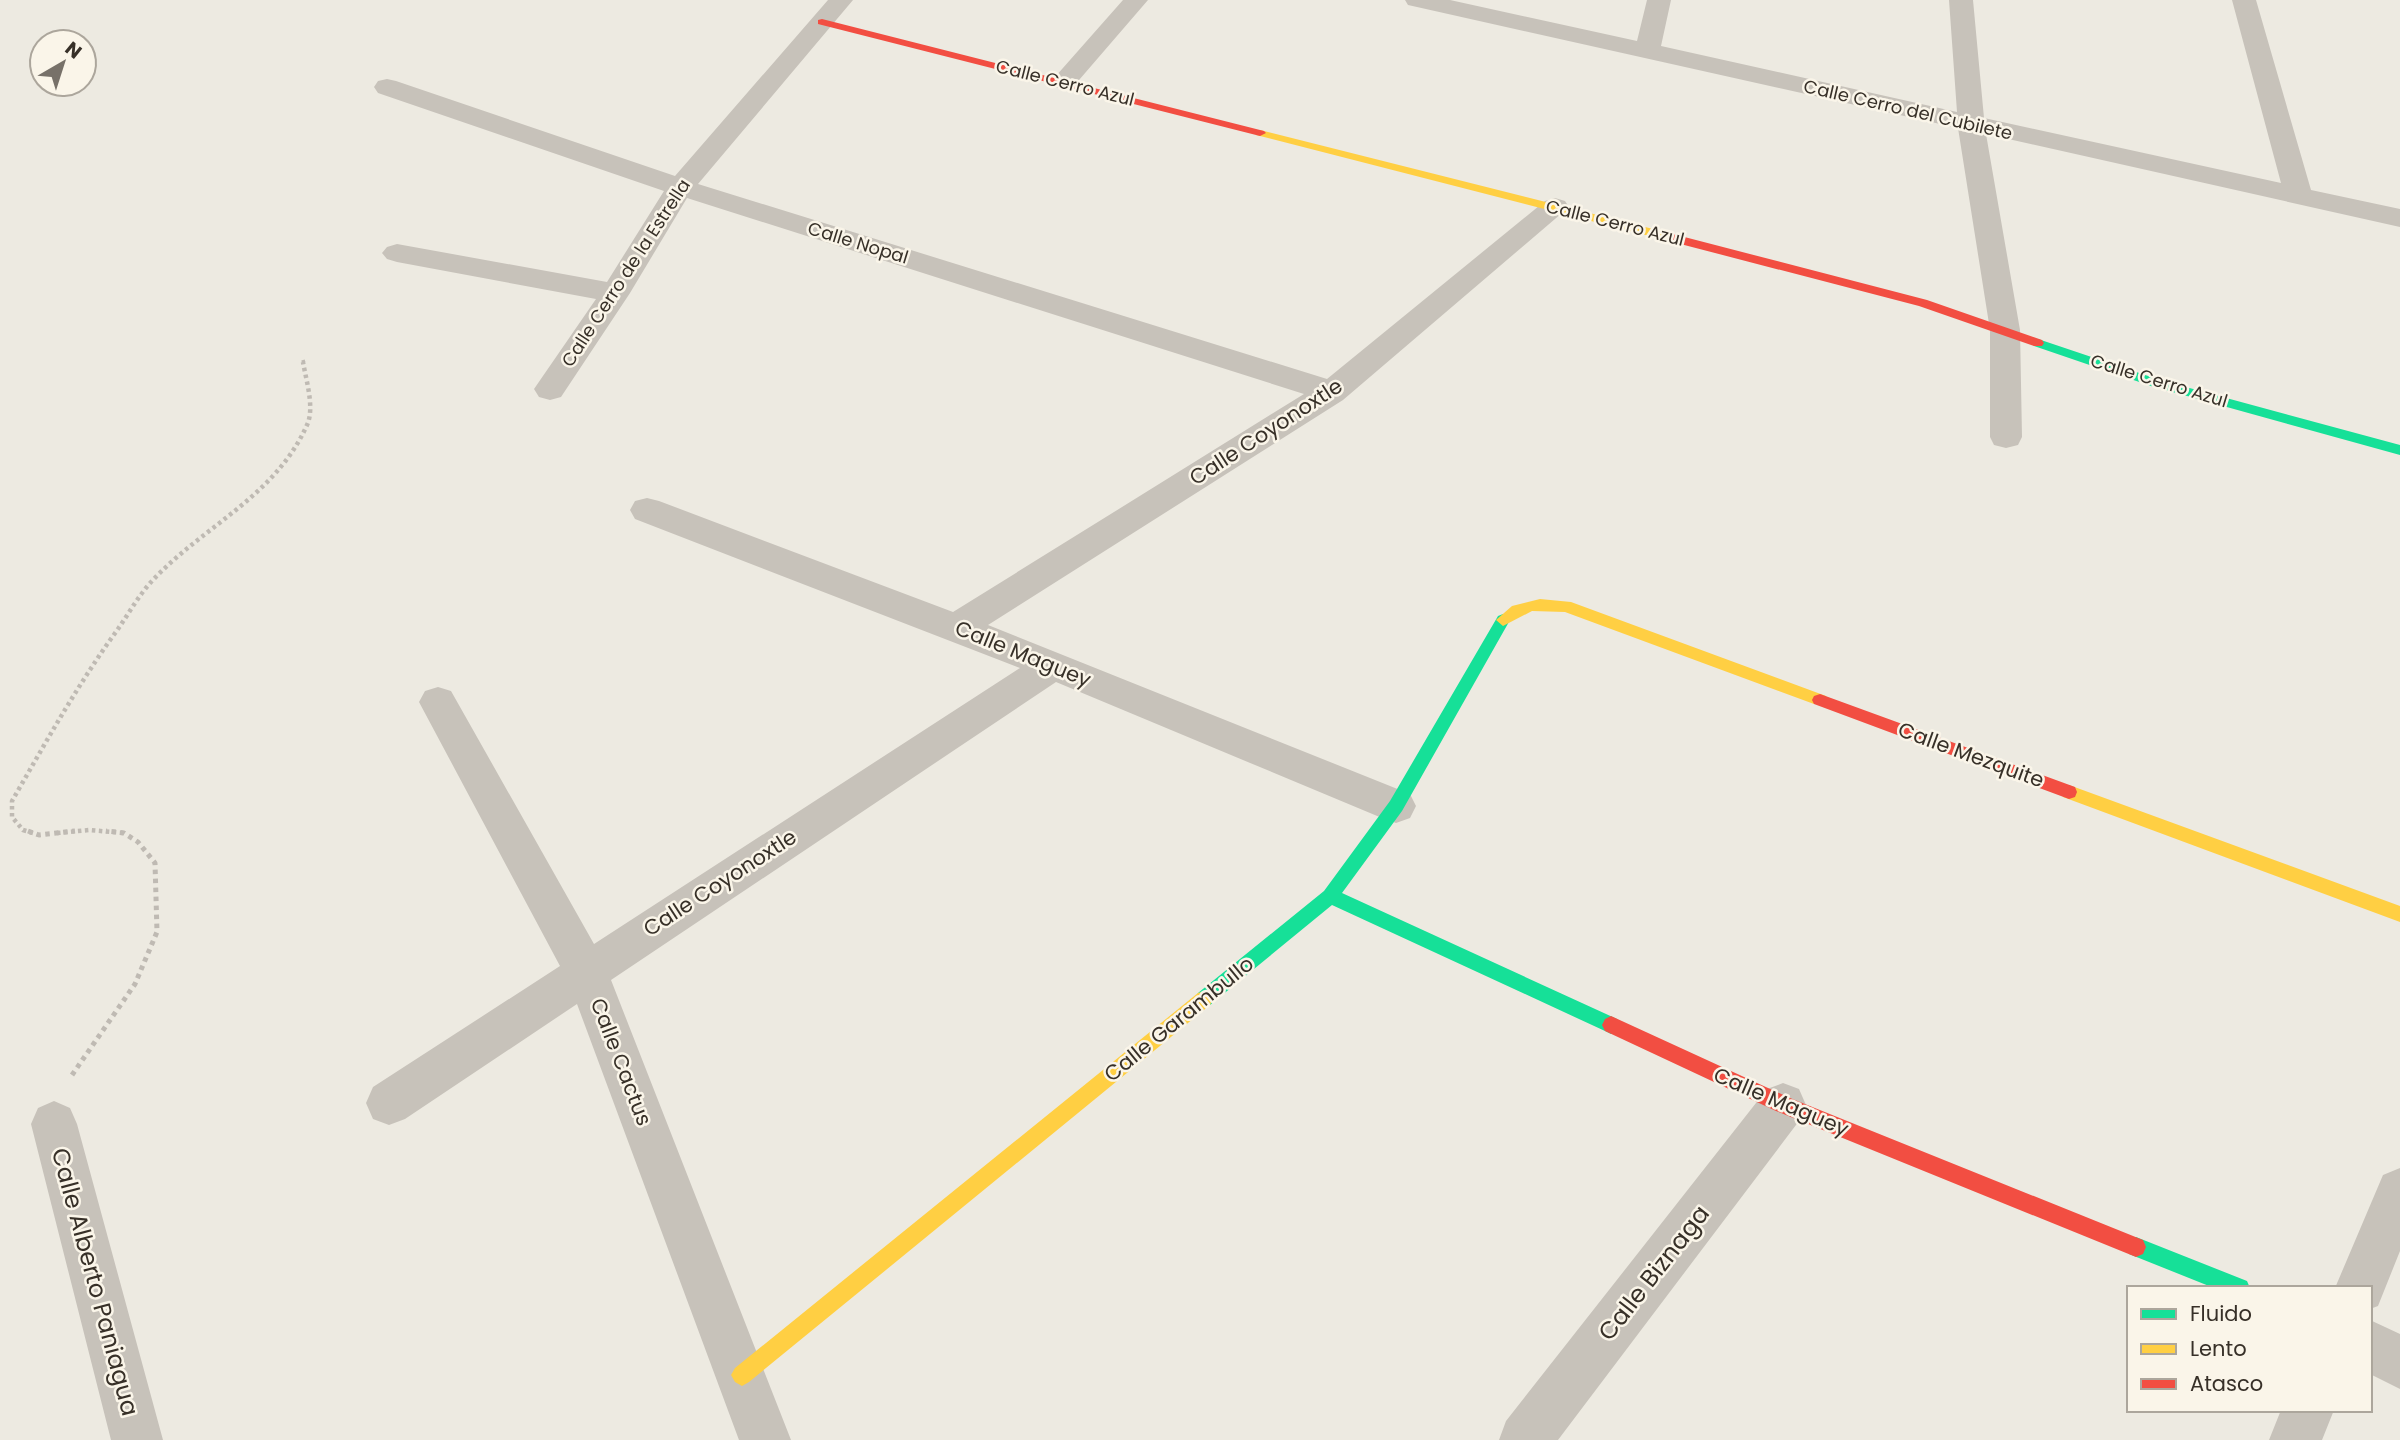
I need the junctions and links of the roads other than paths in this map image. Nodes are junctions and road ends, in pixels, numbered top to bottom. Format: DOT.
graph roads {
  1 [pos="841,0"];
  2 [pos="1136,0"];
  3 [pos="1417,0"];
  4 [pos="1659,0"];
  5 [pos="1961,0"];
  6 [pos="2244,0"];
  7 [pos="822,22"];
  8 [pos="1647,51"];
  9 [pos="1064,82"];
  10 [pos="387,87"];
  11 [pos="1971,123"];
  12 [pos="680,187"];
  13 [pos="2298,197"];
  14 [pos="1555,207"];
  15 [pos="2400,218"];
  16 [pos="397,253"];
  17 [pos="615,293"];
  18 [pos="2004,330"];
  19 [pos="550,389"];
  20 [pos="1332,392"];
  21 [pos="2006,437"];
  22 [pos="2400,450"];
  23 [pos="647,510"];
  24 [pos="1541,602"];
  25 [pos="957,627"];
  26 [pos="1053,665"];
  27 [pos="438,702"];
  28 [pos="1396,806"];
  29 [pos="1330,896"];
  30 [pos="2400,914"];
  31 [pos="586,971"];
  32 [pos="389,1103"];
  33 [pos="1783,1105"];
  34 [pos="54,1124"];
  35 [pos="2400,1192"];
  36 [pos="2235,1286"];
  37 [pos="2361,1286"];
  38 [pos="2372,1347"];
  39 [pos="2400,1363"];
  40 [pos="742,1375"];
  41 [pos="2307,1412"];
  42 [pos="137,1440"];
  43 [pos="765,1440"];
  44 [pos="1525,1440"];
  45 [pos="2295,1440"];
  1 -- 7 [label="street, Calle Cerro de la Estrella"];
  2 -- 9 [label="street"];
  3 -- 8 [label="street, Calle Cerro del Cubilete"];
  4 -- 8 [label="street"];
  5 -- 11 [label="street"];
  6 -- 13 [label="street"];
  7 -- 9 [label="street, Calle Cerro Azul"];
  7 -- 12 [label="street, Calle Cerro de la Estrella"];
  8 -- 11 [label="street, Calle Cerro del Cubilete"];
  9 -- 14 [label="street, Calle Cerro Azul"];
  10 -- 12 [label="street, Calle Nopal"];
  11 -- 13 [label="street, Calle Cerro del Cubilete"];
  11 -- 18 [label="street"];
  12 -- 17 [label="street, Calle Cerro de la Estrella"];
  12 -- 20 [label="street, Calle Nopal"];
  13 -- 15 [label="street, Calle Cerro del Cubilete"];
  14 -- 18 [label="street, Calle Cerro Azul"];
  14 -- 20 [label="street, Calle Coyonoxtle"];
  16 -- 17 [label="street"];
  17 -- 19 [label="street, Calle Cerro de la Estrella"];
  18 -- 21 [label="street"];
  18 -- 22 [label="street, Calle Cerro Azul"];
  20 -- 25 [label="street, Calle Coyonoxtle"];
  23 -- 25 [label="street, Calle Maguey"];
  24 -- 28 [label="street, Calle Garambullo"];
  24 -- 30 [label="street, Calle Mezquite"];
  25 -- 26 [label="street, Calle Maguey"];
  26 -- 28 [label="street, Calle Maguey"];
  26 -- 31 [label="street, Calle Coyonoxtle"];
  27 -- 31 [label="street, Calle Cactus"];
  28 -- 29 [label="street, Calle Garambullo"];
  29 -- 33 [label="street, Calle Maguey"];
  29 -- 40 [label="street, Calle Garambullo"];
  31 -- 32 [label="street, Calle Coyonoxtle"];
  31 -- 40 [label="street, Calle Cactus"];
  33 -- 36 [label="street, Calle Maguey"];
  33 -- 44 [label="street, Calle Biznaga"];
  34 -- 42 [label="street, Calle Alberto Paniagua"];
  35 -- 37 [label="street"];
  38 -- 39 [label="street"];
  40 -- 43 [label="street, Calle Cactus"];
  41 -- 45 [label="street"];
}
